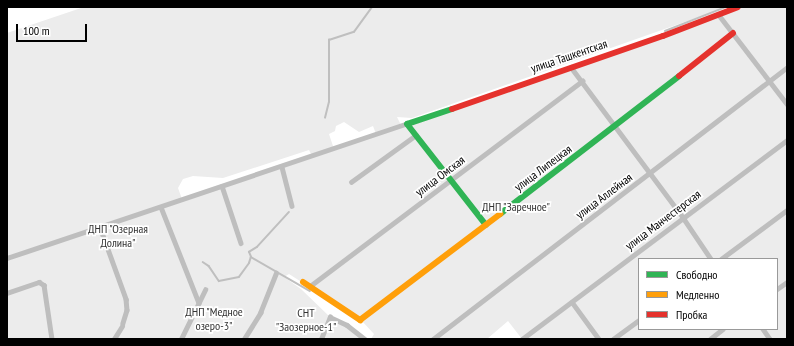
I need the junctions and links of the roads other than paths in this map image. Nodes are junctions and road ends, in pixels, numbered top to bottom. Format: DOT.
graph roads {
  1 [pos="738,7"];
  2 [pos="719,14"];
  3 [pos="733,33"];
  4 [pos="571,67"];
  5 [pos="787,67"];
  6 [pos="582,81"];
  7 [pos="769,81"];
  8 [pos="787,104"];
  9 [pos="405,124"];
  10 [pos="616,127"];
  11 [pos="416,136"];
  12 [pos="787,140"];
  13 [pos="282,167"];
  14 [pos="650,173"];
  15 [pos="452,179"];
  16 [pos="351,182"];
  17 [pos="222,186"];
  18 [pos="292,206"];
  19 [pos="161,207"];
  20 [pos="787,210"];
  21 [pos="682,218"];
  22 [pos="486,225"];
  23 [pos="100,227"];
  24 [pos="241,243"];
  25 [pos="7,258"];
  26 [pos="710,258"];
  27 [pos="722,258"];
  28 [pos="276,273"];
  29 [pos="303,282"];
  30 [pos="787,282"];
  31 [pos="310,286"];
  32 [pos="778,288"];
  33 [pos="205,290"];
  34 [pos="7,293"];
  35 [pos="572,302"];
  36 [pos="199,303"];
  37 [pos="638,321"];
  38 [pos="722,330"];
  39 [pos="764,330"];
  40 [pos="52,339"];
  41 [pos="114,339"];
  42 [pos="180,339"];
  43 [pos="244,339"];
  44 [pos="321,339"];
  45 [pos="365,339"];
  46 [pos="433,339"];
  47 [pos="522,339"];
  48 [pos="599,339"];
  49 [pos="613,339"];
  50 [pos="710,339"];
  51 [pos="770,339"];
  1 -- 2 [label="street, улица Ташкентская"];
  2 -- 3 [label="street"];
  2 -- 4 [label="street, улица Ташкентская"];
  3 -- 7 [label="street"];
  3 -- 10 [label="street, улица Липецкая"];
  4 -- 6 [label="street"];
  4 -- 9 [label="street, улица Ташкентская"];
  5 -- 7 [label="street, улица Аллейная"];
  6 -- 10 [label="street"];
  6 -- 15 [label="street, улица Омская"];
  7 -- 8 [label="street"];
  7 -- 14 [label="street, улица Аллейная"];
  9 -- 11 [label="street"];
  9 -- 13 [label="street"];
  10 -- 14 [label="street"];
  10 -- 22 [label="street, улица Липецкая"];
  11 -- 15 [label="street"];
  11 -- 16 [label="street"];
  12 -- 21 [label="street, улица Манчестерская"];
  13 -- 17 [label="street"];
  13 -- 18 [label="street"];
  14 -- 21 [label="street"];
  14 -- 46 [label="street, улица Аллейная"];
  15 -- 22 [label="street"];
  15 -- 31 [label="street, улица Омская"];
  17 -- 19 [label="street"];
  17 -- 24 [label="street"];
  19 -- 23 [label="street"];
  19 -- 36 [label="street"];
  20 -- 27 [label="street"];
  21 -- 26 [label="street"];
  21 -- 35 [label="street, улица Манчестерская"];
  22 -- 31 [label="street, улица Липецкая"];
  23 -- 25 [label="street"];
  23 -- 41 [label="street"];
  28 -- 43 [label="street"];
  29 -- 31 [label="street, улица Липецкая"];
  30 -- 32 [label="street"];
  33 -- 36 [label="street"];
  34 -- 40 [label="street"];
  35 -- 47 [label="street, улица Манчестерская"];
  35 -- 48 [label="street"];
  36 -- 42 [label="street"];
  37 -- 49 [label="street"];
  38 -- 50 [label="street"];
  39 -- 51 [label="street"];
  44 -- 45 [label="street"];
}
